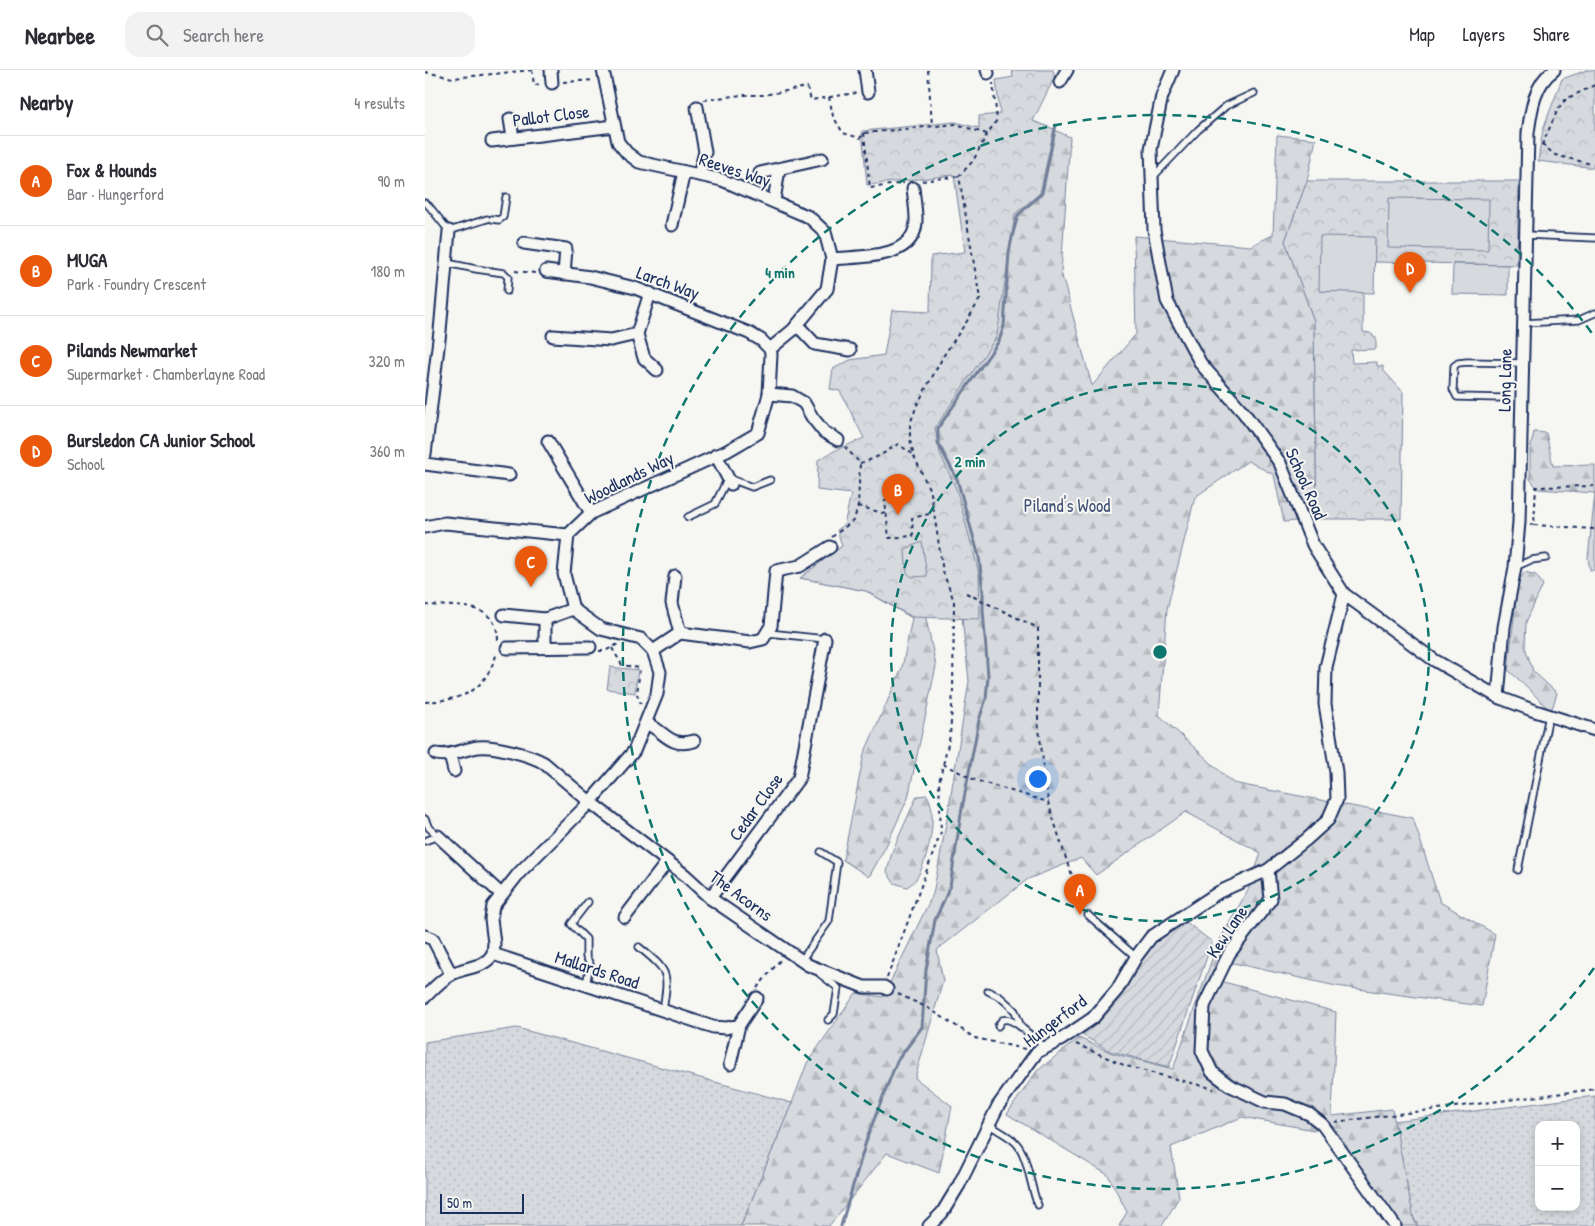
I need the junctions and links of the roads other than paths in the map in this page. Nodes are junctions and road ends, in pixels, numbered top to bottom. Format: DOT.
graph roads {
  1 [pos="551,70"];
  2 [pos="603,70"];
  3 [pos="865,70"];
  4 [pos="1067,70"];
  5 [pos="1173,70"];
  6 [pos="1553,70"];
  7 [pos="1060,82"];
  8 [pos="552,83"];
  9 [pos="868,92"];
  10 [pos="1254,94"];
  11 [pos="697,107"];
  12 [pos="510,118"];
  13 [pos="614,126"];
  14 [pos="513,138"];
  15 [pos="492,141"];
  16 [pos="822,159"];
  17 [pos="779,170"];
  18 [pos="684,172"];
  19 [pos="760,173"];
  20 [pos="699,175"];
  21 [pos="1152,179"];
  22 [pos="913,185"];
  23 [pos="506,197"];
  24 [pos="774,201"];
  25 [pos="425,203"];
  26 [pos="672,225"];
  27 [pos="449,231"];
  28 [pos="1526,235"];
  29 [pos="1595,238"];
  30 [pos="524,243"];
  31 [pos="832,259"];
  32 [pos="447,263"];
  33 [pos="546,271"];
  34 [pos="565,274"];
  35 [pos="507,291"];
  36 [pos="650,293"];
  37 [pos="1595,313"];
  38 [pos="1524,323"];
  39 [pos="797,325"];
  40 [pos="637,334"];
  41 [pos="553,336"];
  42 [pos="770,349"];
  43 [pos="850,350"];
  44 [pos="1523,364"];
  45 [pos="657,370"];
  46 [pos="769,394"];
  47 [pos="1503,398"];
  48 [pos="838,440"];
  49 [pos="548,441"];
  50 [pos="425,454"];
  51 [pos="717,455"];
  52 [pos="425,464"];
  53 [pos="509,475"];
  54 [pos="770,480"];
  55 [pos="729,481"];
  56 [pos="591,512"];
  57 [pos="688,517"];
  58 [pos="425,527"];
  59 [pos="568,535"];
  60 [pos="830,547"];
  61 [pos="1546,558"];
  62 [pos="1515,567"];
  63 [pos="675,576"];
  64 [pos="1344,594"];
  65 [pos="573,609"];
  66 [pos="504,615"];
  67 [pos="545,619"];
  68 [pos="769,633"];
  69 [pos="681,634"];
  70 [pos="825,639"];
  71 [pos="501,647"];
  72 [pos="545,647"];
  73 [pos="590,647"];
  74 [pos="653,651"];
  75 [pos="1498,697"];
  76 [pos="1549,716"];
  77 [pos="647,720"];
  78 [pos="1595,730"];
  79 [pos="694,741"];
  80 [pos="436,754"];
  81 [pos="450,755"];
  82 [pos="454,771"];
  83 [pos="590,802"];
  84 [pos="425,819"];
  85 [pos="438,836"];
  86 [pos="425,841"];
  87 [pos="821,852"];
  88 [pos="667,862"];
  89 [pos="1268,870"];
  90 [pos="1518,870"];
  91 [pos="501,894"];
  92 [pos="710,898"];
  93 [pos="588,902"];
  94 [pos="1088,915"];
  95 [pos="625,917"];
  96 [pos="425,936"];
  97 [pos="639,947"];
  98 [pos="493,954"];
  99 [pos="1136,958"];
  100 [pos="804,963"];
  101 [pos="451,974"];
  102 [pos="586,985"];
  103 [pos="885,988"];
  104 [pos="988,992"];
  105 [pos="425,997"];
  106 [pos="757,998"];
  107 [pos="663,1010"];
  108 [pos="828,1020"];
  109 [pos="739,1025"];
  110 [pos="998,1026"];
  111 [pos="1021,1028"];
  112 [pos="1041,1050"];
  113 [pos="730,1064"];
  114 [pos="988,1124"];
  115 [pos="1038,1205"];
  116 [pos="929,1226"];
  117 [pos="1395,1226"];
  1 -- 8 [label="street"];
  2 -- 13 [label="street, Reeves Way"];
  3 -- 9 [label="street"];
  4 -- 7 [label="street"];
  5 -- 21 [label="street, School Road"];
  6 -- 28 [label="street, Long Lane"];
  10 -- 21 [label="lane"];
  11 -- 20 [label="street"];
  12 -- 14 [label="street"];
  13 -- 14 [label="street, Pallot Close"];
  13 -- 18 [label="street, Reeves Way"];
  14 -- 15 [label="street, Pallot Close"];
  16 -- 17 [label="street, Reeves Way"];
  17 -- 19 [label="street, Reeves Way"];
  17 -- 24 [label="street, Reeves Way"];
  18 -- 20 [label="street, Reeves Way"];
  18 -- 26 [label="street, Reeves Way"];
  20 -- 24 [label="street, Reeves Way"];
  21 -- 64 [label="street, School Road"];
  22 -- 31 [label="street"];
  23 -- 27 [label="lane"];
  24 -- 31 [label="street, Reeves Way"];
  25 -- 27 [label="lane"];
  27 -- 32 [label="street"];
  28 -- 29 [label="lane"];
  28 -- 38 [label="street, Long Lane"];
  30 -- 34 [label="street"];
  31 -- 39 [label="street, Reeves Way"];
  32 -- 35 [label="lane"];
  32 -- 50 [label="street"];
  33 -- 34 [label="street, Larch Way"];
  34 -- 36 [label="street, Larch Way"];
  36 -- 40 [label="street"];
  36 -- 42 [label="street, Larch Way"];
  37 -- 38 [label="lane"];
  38 -- 44 [label="street, Long Lane"];
  39 -- 42 [label="street, Reeves Way"];
  39 -- 43 [label="street"];
  40 -- 41 [label="street"];
  40 -- 45 [label="street"];
  42 -- 46 [label="street, Woodlands Way"];
  44 -- 47 [label="lane"];
  44 -- 62 [label="street, Long Lane"];
  46 -- 48 [label="street"];
  46 -- 51 [label="street, Woodlands Way"];
  49 -- 56 [label="street"];
  51 -- 55 [label="street"];
  51 -- 56 [label="street, Woodlands Way"];
  52 -- 53 [label="street"];
  54 -- 55 [label="lane"];
  55 -- 57 [label="lane"];
  56 -- 59 [label="street, Woodlands Way"];
  58 -- 59 [label="street"];
  59 -- 65 [label="street"];
  60 -- 68 [label="street"];
  61 -- 62 [label="lane"];
  62 -- 75 [label="street, Long Lane"];
  63 -- 69 [label="street"];
  64 -- 75 [label="street, School Road"];
  64 -- 89 [label="street"];
  65 -- 67 [label="street"];
  65 -- 74 [label="street"];
  66 -- 67 [label="street"];
  67 -- 72 [label="street"];
  68 -- 69 [label="street"];
  68 -- 70 [label="lane"];
  69 -- 74 [label="street"];
  70 -- 92 [label="street, Cedar Close"];
  71 -- 72 [label="street"];
  72 -- 73 [label="street"];
  74 -- 77 [label="street"];
  75 -- 76 [label="street, School Road"];
  76 -- 78 [label="street, School Road"];
  76 -- 90 [label="lane"];
  77 -- 79 [label="street"];
  77 -- 83 [label="street"];
  80 -- 81 [label="street"];
  81 -- 82 [label="street"];
  81 -- 83 [label="street, The Acorns"];
  83 -- 88 [label="street, The Acorns"];
  83 -- 91 [label="street"];
  84 -- 85 [label="lane"];
  85 -- 86 [label="lane"];
  85 -- 91 [label="street"];
  87 -- 100 [label="lane"];
  88 -- 92 [label="street, The Acorns"];
  88 -- 95 [label="street"];
  89 -- 99 [label="street, Hungerford"];
  89 -- 117 [label="street, Kew Lane"];
  91 -- 98 [label="street"];
  92 -- 100 [label="street, The Acorns"];
  93 -- 102 [label="lane"];
  94 -- 99 [label="lane"];
  96 -- 101 [label="street"];
  97 -- 107 [label="lane"];
  98 -- 101 [label="street"];
  98 -- 102 [label="street, Mallards Road"];
  99 -- 112 [label="street, Hungerford"];
  100 -- 103 [label="street, The Acorns"];
  100 -- 108 [label="lane"];
  101 -- 105 [label="street"];
  102 -- 107 [label="street, Mallards Road"];
  104 -- 111 [label="lane"];
  106 -- 109 [label="street"];
  107 -- 109 [label="street, Mallards Road"];
  109 -- 113 [label="street"];
  110 -- 111 [label="lane"];
  111 -- 112 [label="lane"];
  112 -- 114 [label="street, Hungerford"];
  114 -- 115 [label="lane"];
  114 -- 116 [label="street, Hungerford"];
}
